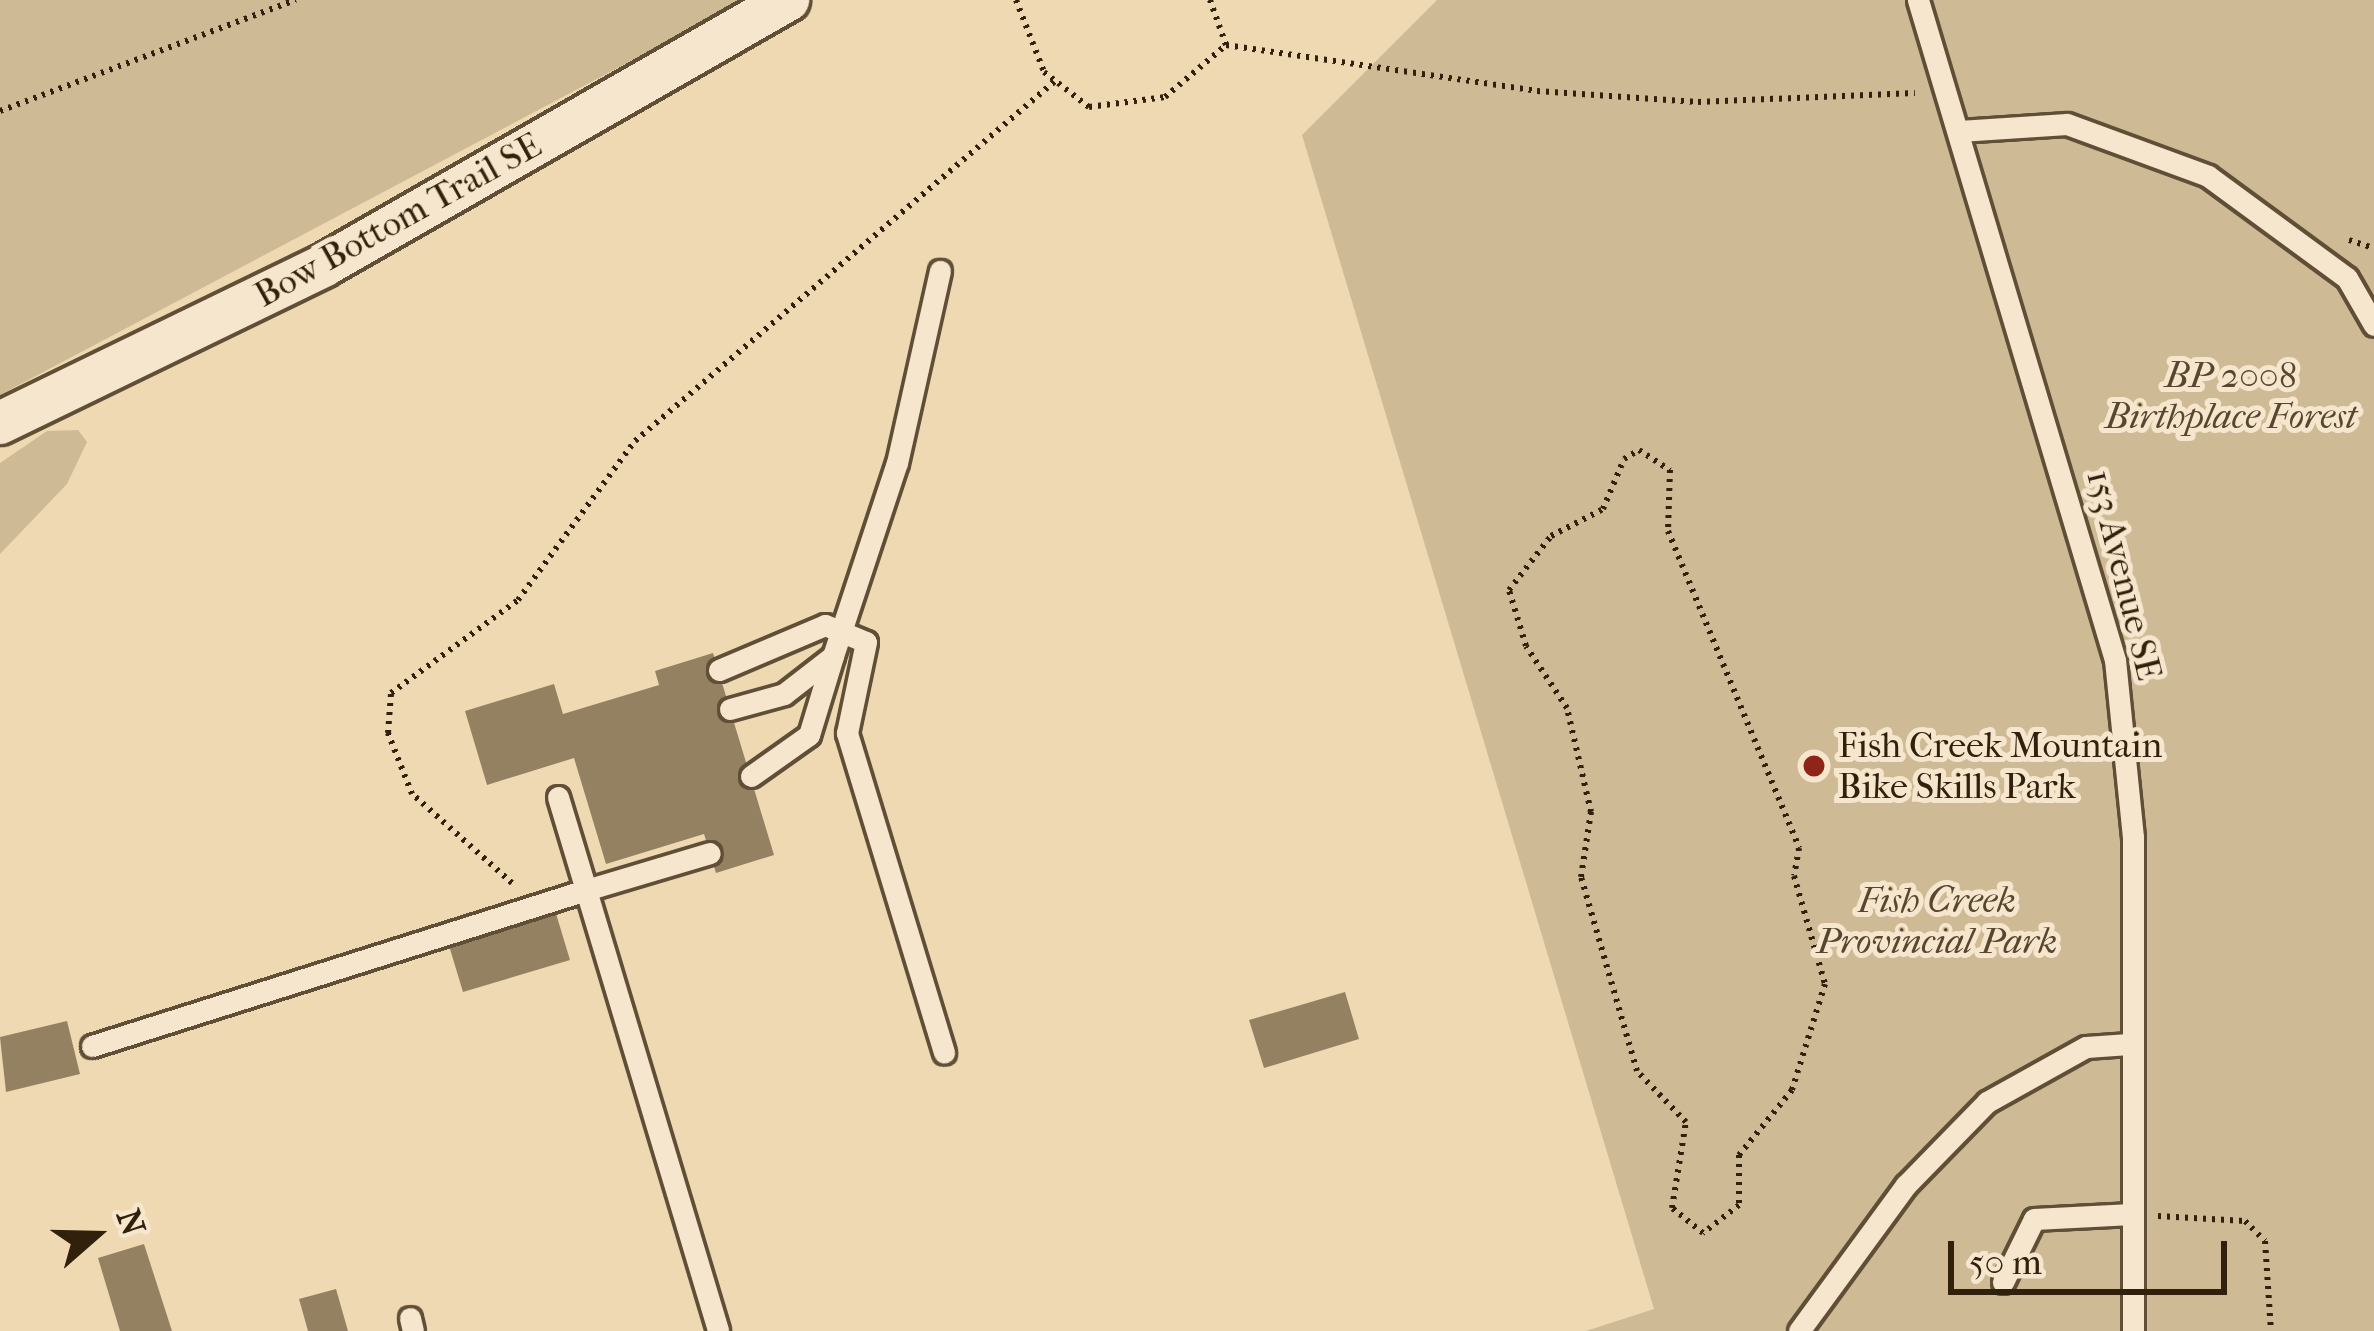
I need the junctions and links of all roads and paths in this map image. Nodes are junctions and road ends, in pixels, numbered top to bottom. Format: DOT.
graph roads {
  1 [pos="296,0"];
  2 [pos="788,0"];
  3 [pos="1016,0"];
  4 [pos="1210,0"];
  5 [pos="1918,0"];
  6 [pos="1226,45"];
  7 [pos="1055,81"];
  8 [pos="1947,92"];
  9 [pos="0,110"];
  10 [pos="1959,131"];
  11 [pos="940,271"];
  12 [pos="2374,325"];
  13 [pos="0,423"];
  14 [pos="844,633"];
  15 [pos="833,656"];
  16 [pos="718,670"];
  17 [pos="730,709"];
  18 [pos="751,776"];
  19 [pos="558,796"];
  20 [pos="710,853"];
  21 [pos="586,890"];
  22 [pos="558,899"];
  23 [pos="1825,984"];
  24 [pos="2129,1044"];
  25 [pos="92,1046"];
  26 [pos="944,1053"];
  27 [pos="2132,1214"];
  28 [pos="2003,1282"];
  29 [pos="718,1331"];
  30 [pos="1799,1331"];
  31 [pos="2133,1331"];
  32 [pos="2271,1331"];
  1 -- 9 [label="path"];
  2 -- 13 [label="street, Bow Bottom Trail SE"];
  3 -- 7 [label="path"];
  4 -- 6 [label="path"];
  5 -- 8 [label="lane, 153 Avenue SE"];
  6 -- 7 [label="path"];
  6 -- 8 [label="path"];
  7 -- 22 [label="path"];
  8 -- 10 [label="lane, 153 Avenue SE"];
  10 -- 12 [label="lane"];
  10 -- 24 [label="lane, 153 Avenue SE"];
  11 -- 14 [label="lane"];
  14 -- 15 [label="lane"];
  14 -- 16 [label="lane"];
  14 -- 26 [label="lane"];
  15 -- 17 [label="lane"];
  15 -- 18 [label="lane"];
  19 -- 21 [label="lane"];
  20 -- 21 [label="lane"];
  21 -- 22 [label="lane"];
  21 -- 29 [label="lane"];
  22 -- 25 [label="lane"];
  23 -- 23 [label="path"];
  24 -- 27 [label="lane, 153 Avenue SE"];
  24 -- 30 [label="lane"];
  27 -- 28 [label="lane"];
  27 -- 31 [label="lane, 153 Avenue SE"];
  27 -- 32 [label="path"];
}
